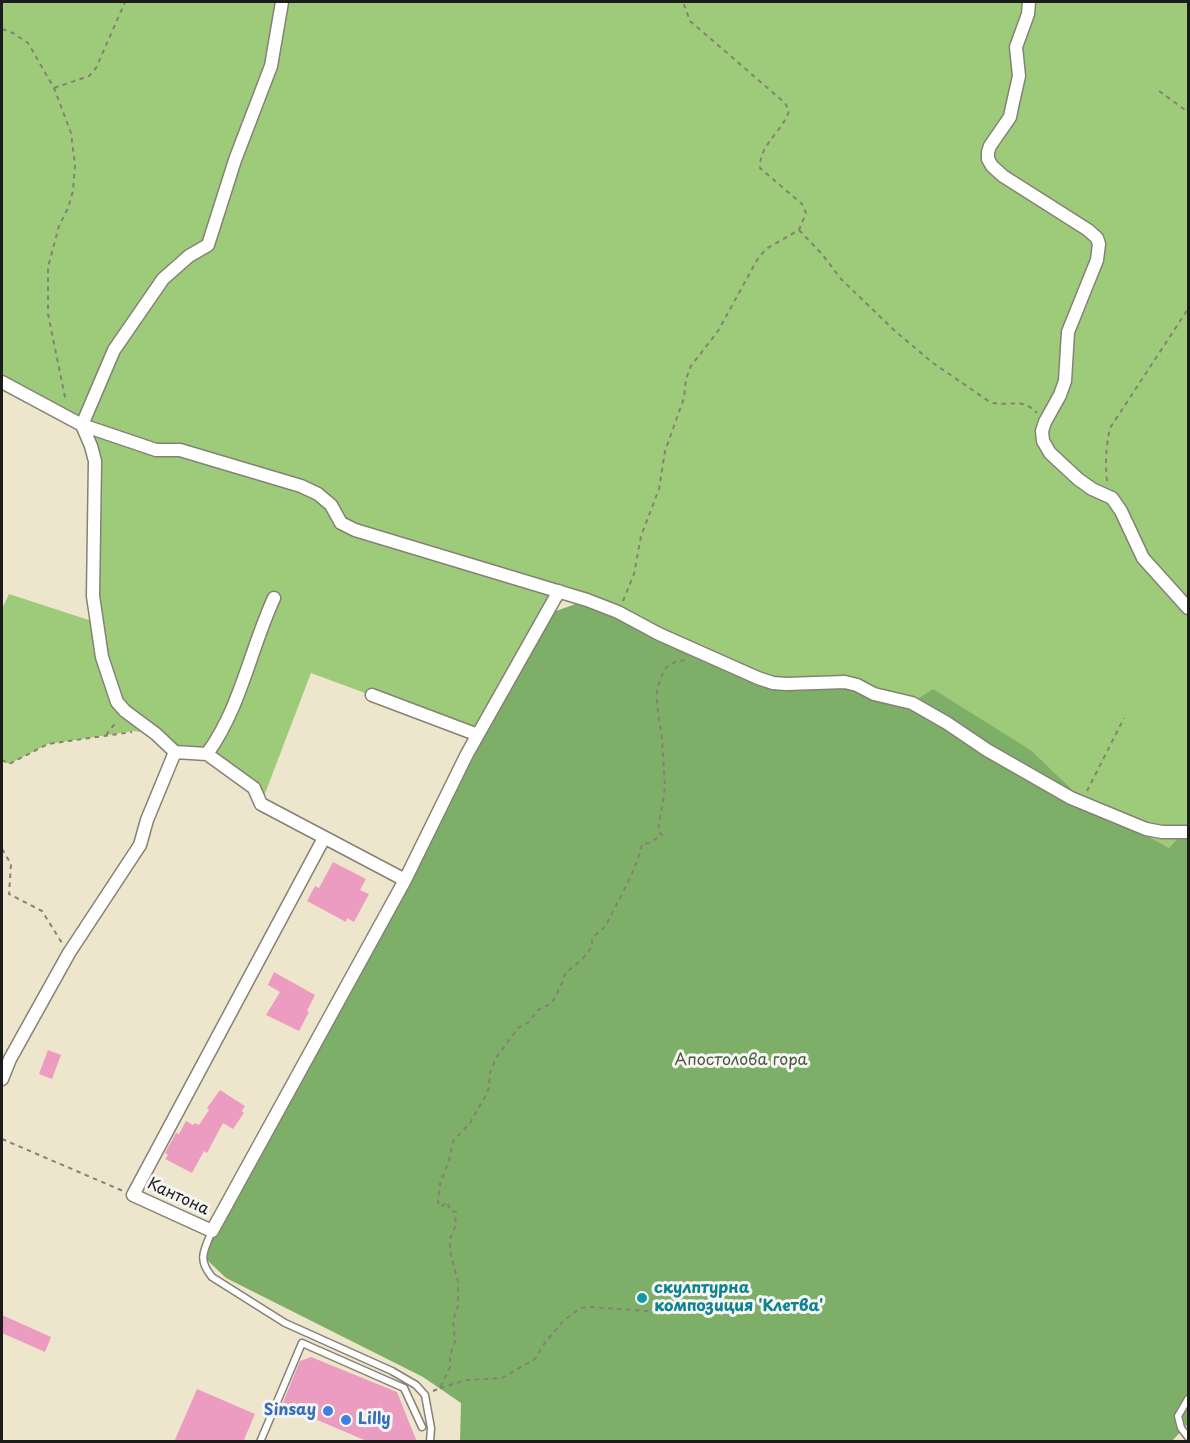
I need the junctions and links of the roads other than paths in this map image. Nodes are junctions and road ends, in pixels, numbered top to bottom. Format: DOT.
graph roads {
  1 [pos="282,2"];
  2 [pos="1029,2"];
  3 [pos="2,382"];
  4 [pos="82,425"];
  5 [pos="559,591"];
  6 [pos="274,598"];
  7 [pos="1188,608"];
  8 [pos="372,695"];
  9 [pos="478,735"];
  10 [pos="175,752"];
  11 [pos="207,754"];
  12 [pos="1186,829"];
  13 [pos="324,838"];
  14 [pos="405,879"];
  15 [pos="2,1079"];
  16 [pos="212,1231"];
  17 [pos="1188,1400"];
  18 [pos="422,1427"];
  19 [pos="1188,1437"];
  20 [pos="260,1442"];
  21 [pos="430,1442"];
  1 -- 4 [label="street"];
  2 -- 7 [label="street"];
  3 -- 4 [label="street"];
  4 -- 5 [label="street"];
  4 -- 10 [label="street"];
  5 -- 9 [label="street, Кантона"];
  5 -- 12 [label="street"];
  6 -- 11 [label="street"];
  8 -- 9 [label="street"];
  9 -- 14 [label="street, Кантона"];
  10 -- 11 [label="street"];
  10 -- 15 [label="street"];
  11 -- 13 [label="street"];
  13 -- 14 [label="street"];
  13 -- 16 [label="street, Кантона"];
  14 -- 16 [label="street, Кантона"];
  16 -- 21 [label="lane"];
  17 -- 19 [label="lane"];
  18 -- 20 [label="lane"];
}
